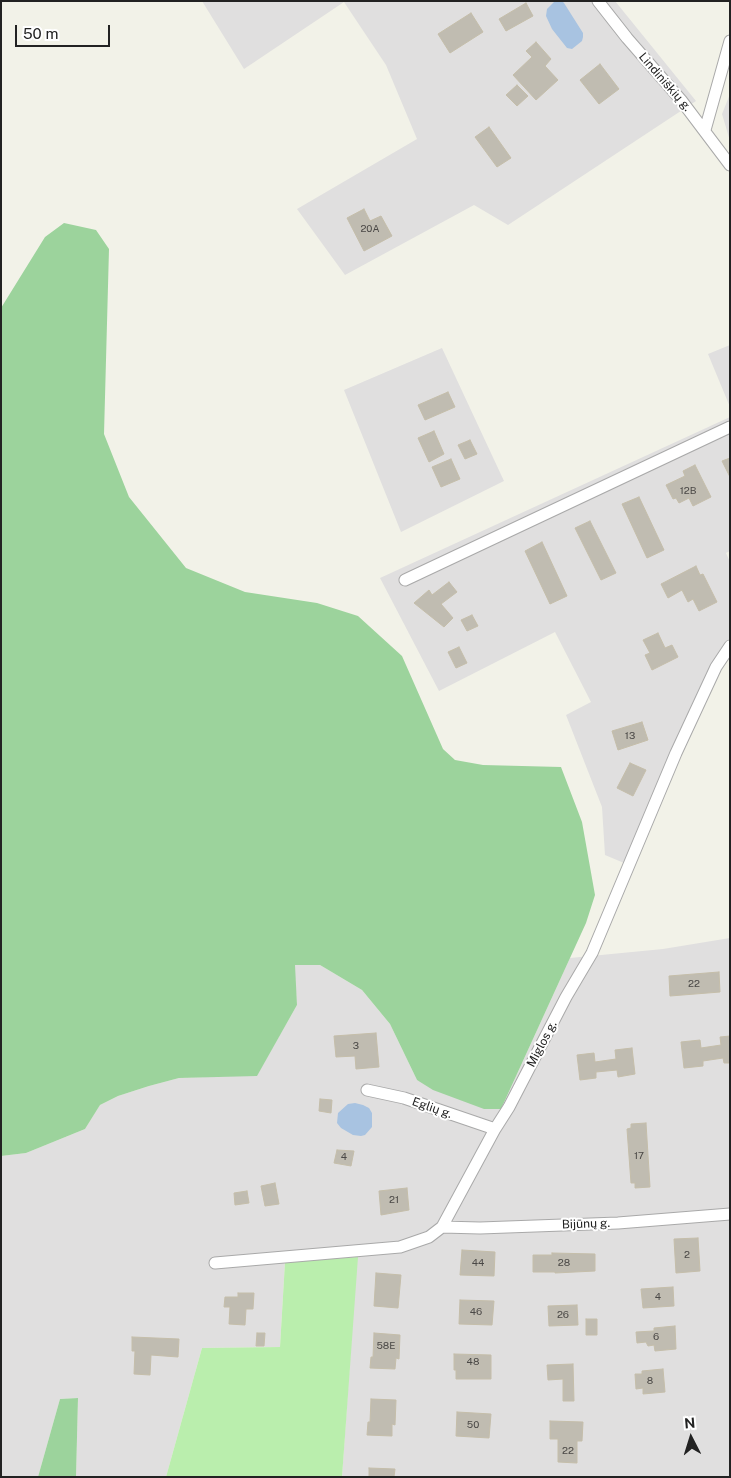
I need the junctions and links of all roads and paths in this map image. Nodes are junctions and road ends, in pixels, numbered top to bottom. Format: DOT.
graph roads {
  1 [pos="598,1"];
  2 [pos="730,41"];
  3 [pos="704,130"];
  4 [pos="730,165"];
  5 [pos="730,427"];
  6 [pos="405,580"];
  7 [pos="730,646"];
  8 [pos="367,1090"];
  9 [pos="495,1129"];
  10 [pos="730,1214"];
  11 [pos="442,1227"];
  12 [pos="215,1263"];
  1 -- 3 [label="street, Lindiniškių g."];
  2 -- 3 [label="street"];
  3 -- 4 [label="street, Lindiniškių g."];
  5 -- 6 [label="street"];
  7 -- 9 [label="street, Miglos g."];
  8 -- 9 [label="street, Eglių g."];
  9 -- 11 [label="street, Miglos g."];
  10 -- 11 [label="street, Bijūnų g."];
  11 -- 12 [label="street, Miglos g."];
}
